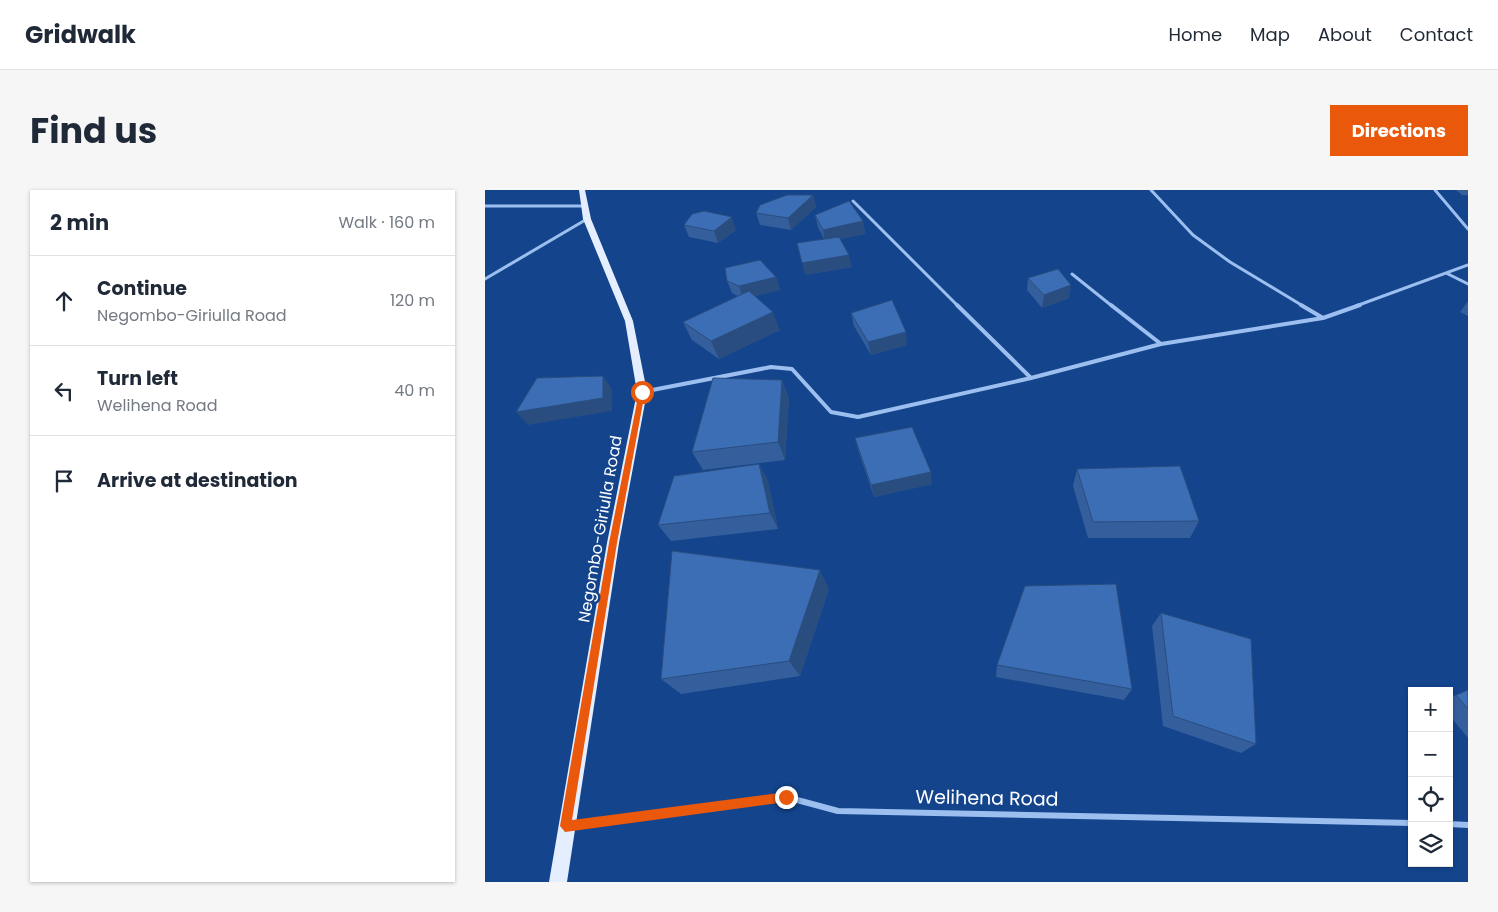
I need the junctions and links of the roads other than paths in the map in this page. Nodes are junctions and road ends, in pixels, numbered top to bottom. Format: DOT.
graph roads {
  1 [pos="582,190"];
  2 [pos="1151,190"];
  3 [pos="1435,190"];
  4 [pos="853,201"];
  5 [pos="485,206"];
  6 [pos="586,212"];
  7 [pos="1466,224"];
  8 [pos="1468,229"];
  9 [pos="1468,265"];
  10 [pos="1446,273"];
  11 [pos="1072,274"];
  12 [pos="485,279"];
  13 [pos="1468,284"];
  14 [pos="1323,318"];
  15 [pos="1161,344"];
  16 [pos="1031,378"];
  17 [pos="642,392"];
  18 [pos="1408,823"];
  19 [pos="1453,824"];
  20 [pos="1468,825"];
  21 [pos="565,826"];
  22 [pos="558,882"];
  1 -- 6 [label="main road, Negombo-Giriulla Road"];
  2 -- 14 [label="street"];
  3 -- 7 [label="street"];
  4 -- 16 [label="street"];
  5 -- 6 [label="street"];
  6 -- 12 [label="street"];
  6 -- 17 [label="main road, Negombo-Giriulla Road"];
  7 -- 8 [label="street"];
  9 -- 10 [label="street"];
  10 -- 13 [label="street"];
  10 -- 14 [label="street"];
  11 -- 15 [label="street"];
  14 -- 15 [label="street"];
  15 -- 16 [label="street"];
  16 -- 17 [label="street"];
  17 -- 21 [label="main road, Negombo-Giriulla Road"];
  18 -- 21 [label="street, Welihena Road"];
  19 -- 20 [label="street"];
  21 -- 22 [label="main road, Negombo-Giriulla Road"];
}
